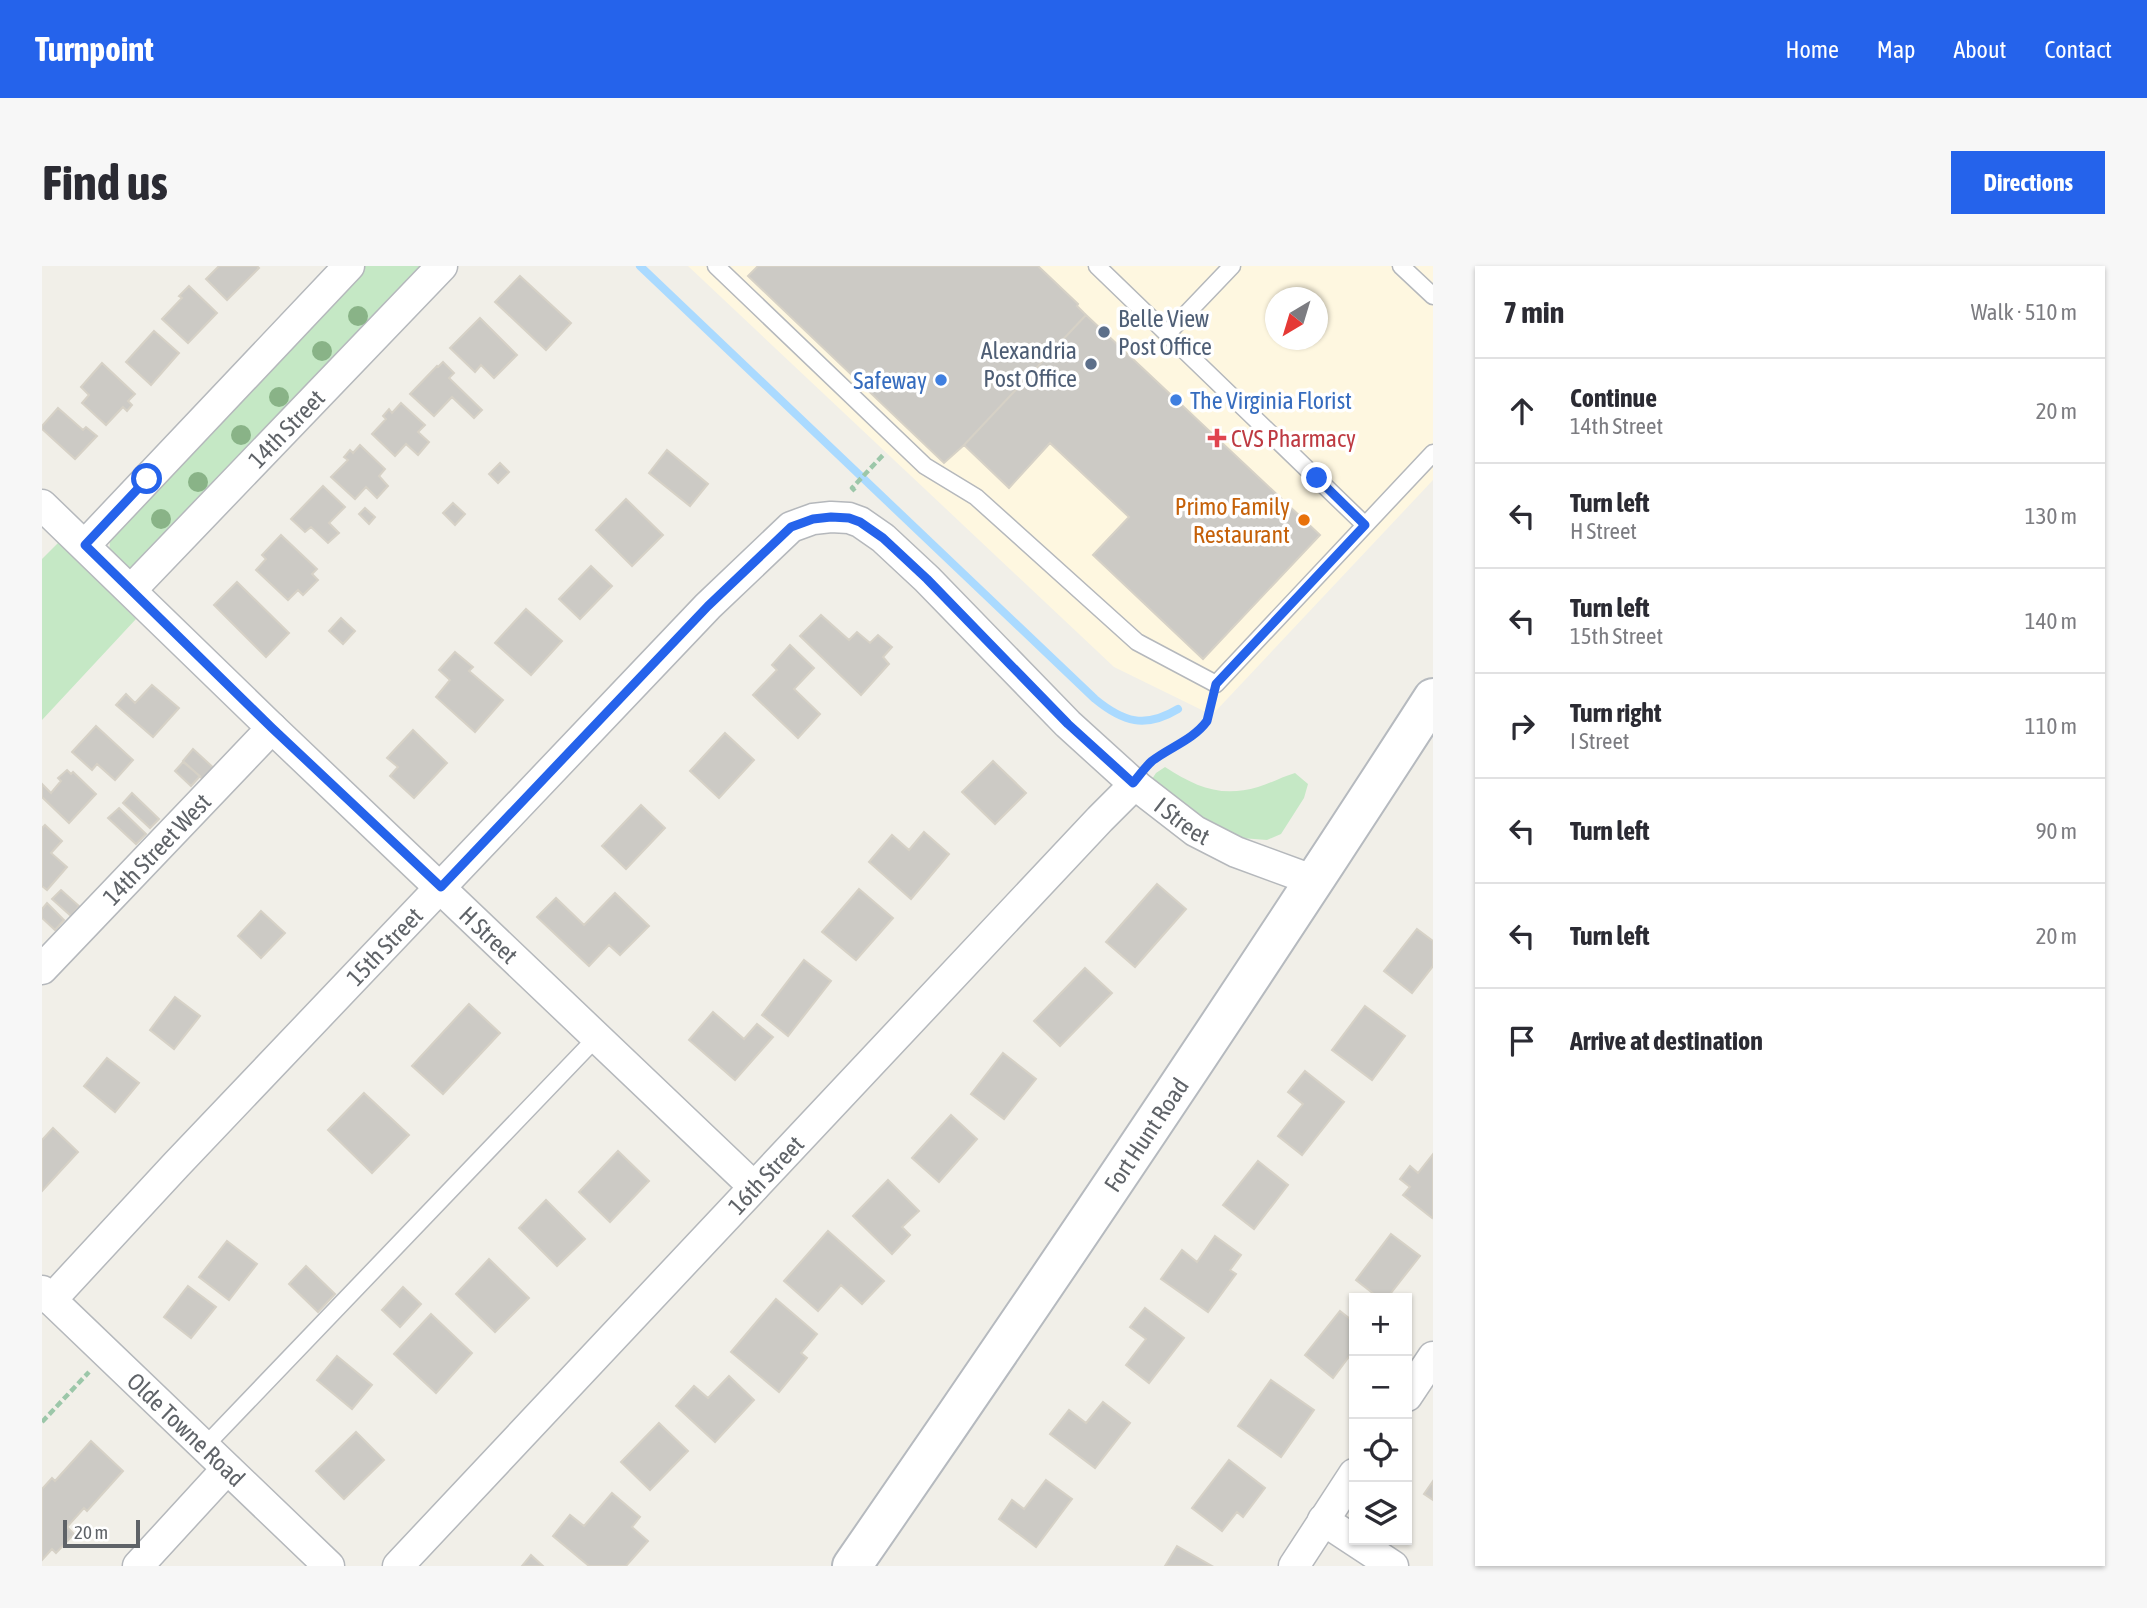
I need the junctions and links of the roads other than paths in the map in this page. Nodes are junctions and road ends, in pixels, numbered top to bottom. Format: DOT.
graph roads {
  1 [pos="349,266"];
  2 [pos="442,266"];
  3 [pos="716,266"];
  4 [pos="1097,266"];
  5 [pos="1232,266"];
  6 [pos="1401,266"];
  7 [pos="1433,296"];
  8 [pos="1167,334"];
  9 [pos="1433,453"];
  10 [pos="42,505"];
  11 [pos="1365,525"];
  12 [pos="783,535"];
  13 [pos="85,545"];
  14 [pos="131,590"];
  15 [pos="1433,698"];
  16 [pos="272,728"];
  17 [pos="1134,784"];
  18 [pos="1315,881"];
  19 [pos="441,887"];
  20 [pos="42,969"];
  21 [pos="598,1036"];
  22 [pos="754,1187"];
  23 [pos="46,1296"];
  24 [pos="1433,1357"];
  25 [pos="1412,1388"];
  26 [pos="204,1447"];
  27 [pos="227,1469"];
  28 [pos="1349,1481"];
  29 [pos="1323,1520"];
  30 [pos="138,1566"];
  31 [pos="329,1566"];
  32 [pos="398,1566"];
  33 [pos="852,1566"];
  34 [pos="1294,1566"];
  35 [pos="1393,1566"];
  1 -- 13 [label="street"];
  2 -- 14 [label="street, 14th Street"];
  3 -- 11 [label="lane"];
  4 -- 8 [label="lane"];
  5 -- 8 [label="lane"];
  6 -- 7 [label="lane"];
  8 -- 11 [label="lane"];
  9 -- 11 [label="lane"];
  10 -- 13 [label="street, H Street"];
  12 -- 17 [label="street, I Street"];
  12 -- 19 [label="street, 15th Street"];
  13 -- 14 [label="street, H Street"];
  14 -- 16 [label="street, H Street"];
  15 -- 18 [label="main road, Fort Hunt Road"];
  16 -- 19 [label="street, H Street"];
  16 -- 20 [label="street, 14th Street West"];
  17 -- 18 [label="street, I Street"];
  17 -- 22 [label="street, 16th Street"];
  18 -- 33 [label="main road, Fort Hunt Road"];
  19 -- 21 [label="street, H Street"];
  19 -- 23 [label="street, 15th Street"];
  21 -- 22 [label="street, H Street"];
  21 -- 26 [label="lane"];
  22 -- 32 [label="street, 16th Street"];
  23 -- 26 [label="street, Olde Towne Road"];
  24 -- 25 [label="street"];
  26 -- 27 [label="street, Olde Towne Road"];
  27 -- 30 [label="street"];
  27 -- 31 [label="street, Olde Towne Road"];
  28 -- 29 [label="street"];
  29 -- 34 [label="street"];
  29 -- 35 [label="street"];
}
